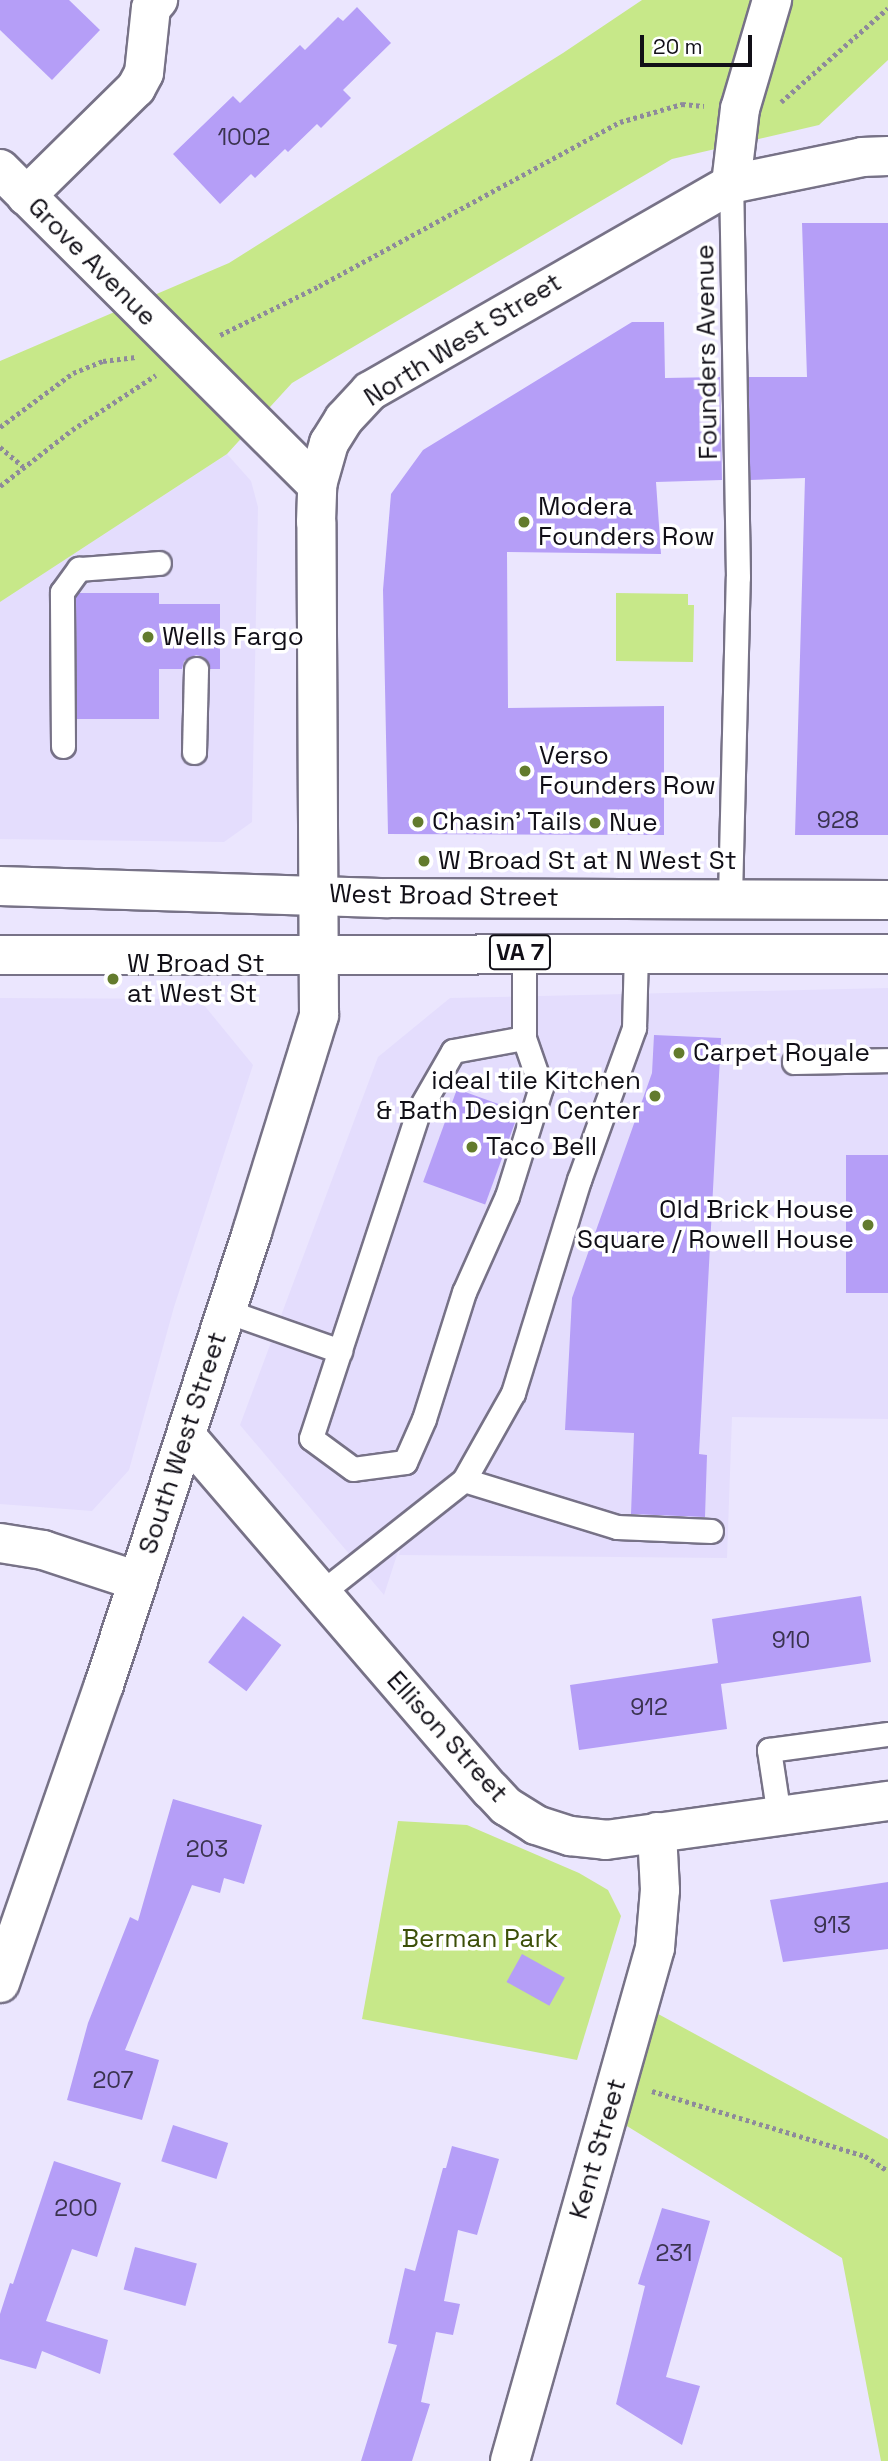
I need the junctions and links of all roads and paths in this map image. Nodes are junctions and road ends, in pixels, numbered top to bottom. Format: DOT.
graph roads {
  1 [pos="158,0"];
  2 [pos="772,0"];
  3 [pos="888,8"];
  4 [pos="785,101"];
  5 [pos="740,108"];
  6 [pos="888,156"];
  7 [pos="0,169"];
  8 [pos="731,184"];
  9 [pos="26,196"];
  10 [pos="184,356"];
  11 [pos="0,428"];
  12 [pos="0,447"];
  13 [pos="23,466"];
  14 [pos="317,485"];
  15 [pos="0,486"];
  16 [pos="159,563"];
  17 [pos="197,669"];
  18 [pos="63,746"];
  19 [pos="194,752"];
  20 [pos="1,881"];
  21 [pos="320,894"];
  22 [pos="730,897"];
  23 [pos="888,900"];
  24 [pos="524,952"];
  25 [pos="636,954"];
  26 [pos="888,954"];
  27 [pos="0,955"];
  28 [pos="321,955"];
  29 [pos="524,1038"];
  30 [pos="888,1060"];
  31 [pos="794,1062"];
  32 [pos="226,1311"];
  33 [pos="340,1351"];
  34 [pos="186,1436"];
  35 [pos="464,1480"];
  36 [pos="711,1531"];
  37 [pos="0,1543"];
  38 [pos="138,1581"];
  39 [pos="321,1593"];
  40 [pos="888,1734"];
  41 [pos="888,1801"];
  42 [pos="779,1816"];
  43 [pos="657,1832"];
  44 [pos="0,1983"];
  45 [pos="618,2081"];
  46 [pos="888,2171"];
  47 [pos="510,2461"];
  1 -- 9 [label="main road"];
  2 -- 5 [label="main road"];
  3 -- 4 [label="path"];
  5 -- 8 [label="main road"];
  5 -- 10 [label="path"];
  6 -- 8 [label="main road, North West Street"];
  7 -- 9 [label="main road, Grove Avenue"];
  8 -- 14 [label="main road, North West Street"];
  8 -- 22 [label="lane, Founders Avenue"];
  9 -- 10 [label="main road, Grove Avenue"];
  10 -- 11 [label="path"];
  10 -- 13 [label="path"];
  10 -- 14 [label="main road"];
  12 -- 13 [label="path"];
  13 -- 15 [label="path"];
  14 -- 21 [label="main road, North West Street"];
  16 -- 18 [label="lane"];
  17 -- 19 [label="lane"];
  20 -- 21 [label="main road, West Broad Street / VA 7"];
  21 -- 22 [label="main road, West Broad Street / VA 7"];
  21 -- 28 [label="main road, South West Street"];
  22 -- 23 [label="main road, West Broad Street / VA 7"];
  24 -- 25 [label="main road, West Broad Street / VA 7"];
  24 -- 28 [label="main road, West Broad Street / VA 7"];
  24 -- 29 [label="lane"];
  25 -- 26 [label="main road, West Broad Street / VA 7"];
  25 -- 35 [label="lane"];
  27 -- 28 [label="main road, West Broad Street / VA 7"];
  28 -- 32 [label="main road, South West Street"];
  29 -- 33 [label="lane"];
  29 -- 33 [label="lane"];
  30 -- 31 [label="lane"];
  32 -- 33 [label="lane"];
  32 -- 34 [label="main road, South West Street"];
  34 -- 38 [label="main road, South West Street"];
  34 -- 39 [label="main road, Ellison Street"];
  35 -- 36 [label="lane"];
  35 -- 39 [label="lane"];
  37 -- 38 [label="main road"];
  38 -- 44 [label="main road, South West Street"];
  39 -- 43 [label="main road, Ellison Street"];
  40 -- 42 [label="lane"];
  41 -- 42 [label="main road, Ellison Street"];
  42 -- 43 [label="main road, Ellison Street"];
  43 -- 45 [label="main road, Kent Street"];
  45 -- 46 [label="path"];
  45 -- 47 [label="main road, Kent Street"];
}
